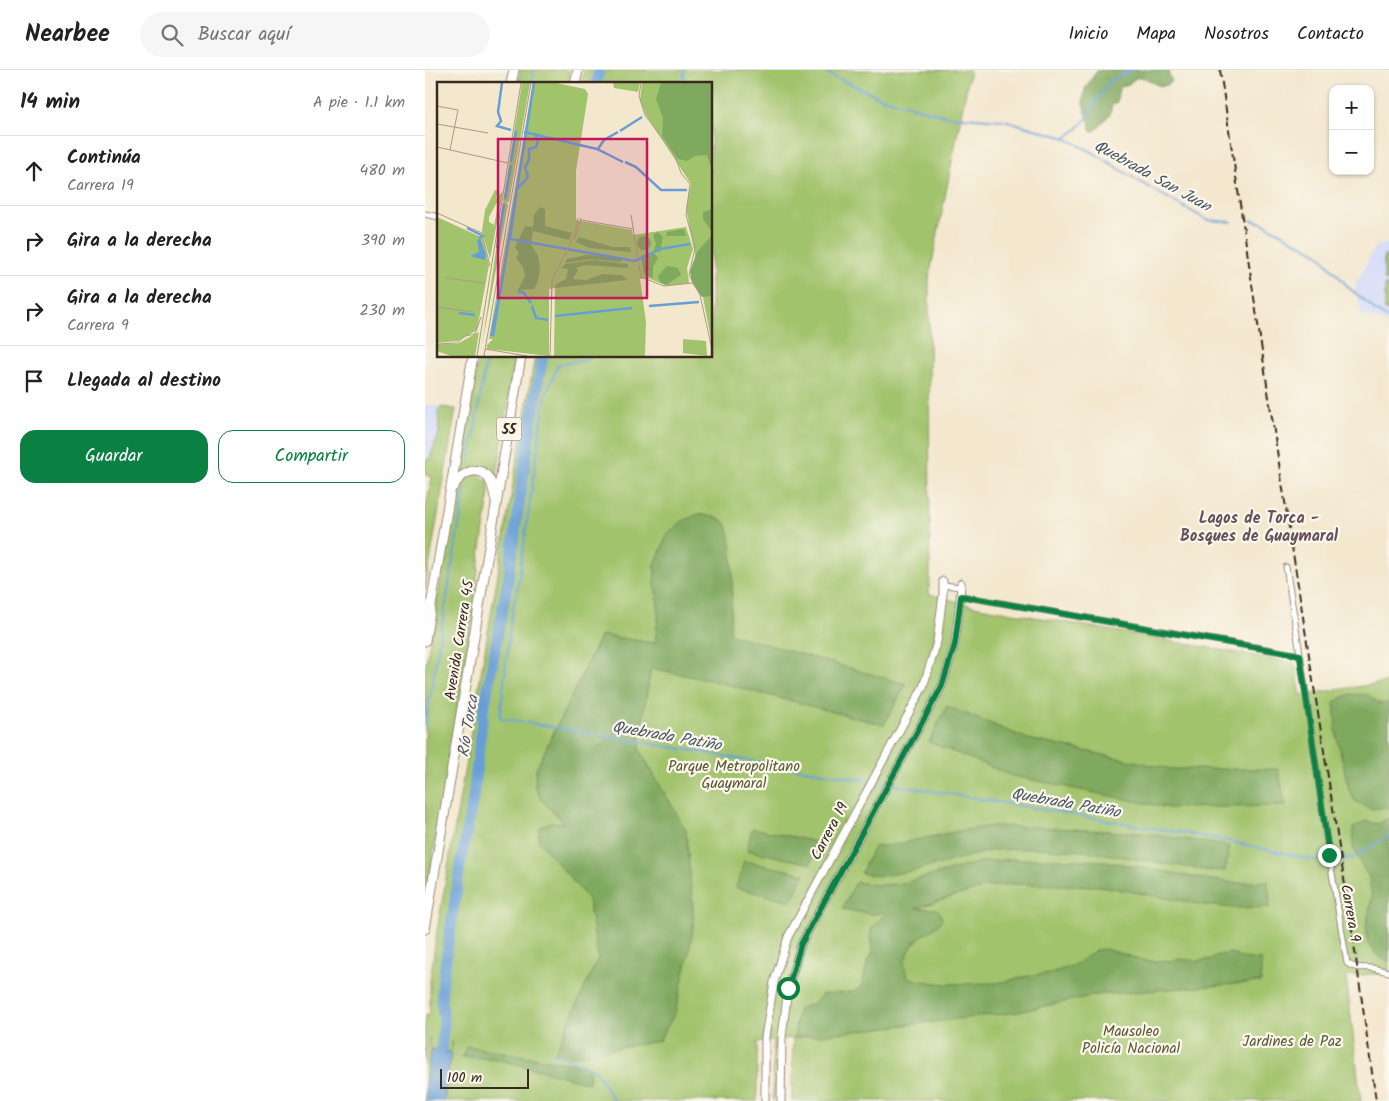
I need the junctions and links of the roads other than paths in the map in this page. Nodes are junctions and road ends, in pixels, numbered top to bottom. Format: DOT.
graph roads {
  1 [pos="473,358"];
  2 [pos="521,358"];
  3 [pos="450,494"];
  4 [pos="496,501"];
  5 [pos="1286,567"];
  6 [pos="943,583"];
  7 [pos="961,585"];
  8 [pos="961,596"];
  9 [pos="425,641"];
  10 [pos="1300,655"];
  11 [pos="425,929"];
  12 [pos="1389,972"];
  13 [pos="765,1101"];
  14 [pos="781,1101"];
  1 -- 3 [label="highway"];
  2 -- 4 [label="highway, Avenida Carrera 45 / 55"];
  3 -- 4 [label="highway"];
  3 -- 9 [label="highway"];
  4 -- 11 [label="highway, Avenida Carrera 45 / 55"];
  5 -- 10 [label="street, Carrera 9"];
  6 -- 7 [label="street"];
  6 -- 13 [label="main road, Carrera 19"];
  7 -- 8 [label="main road, Carrera 19"];
  8 -- 10 [label="street"];
  8 -- 14 [label="main road, Carrera 19"];
  10 -- 12 [label="street, Carrera 9"];
}
